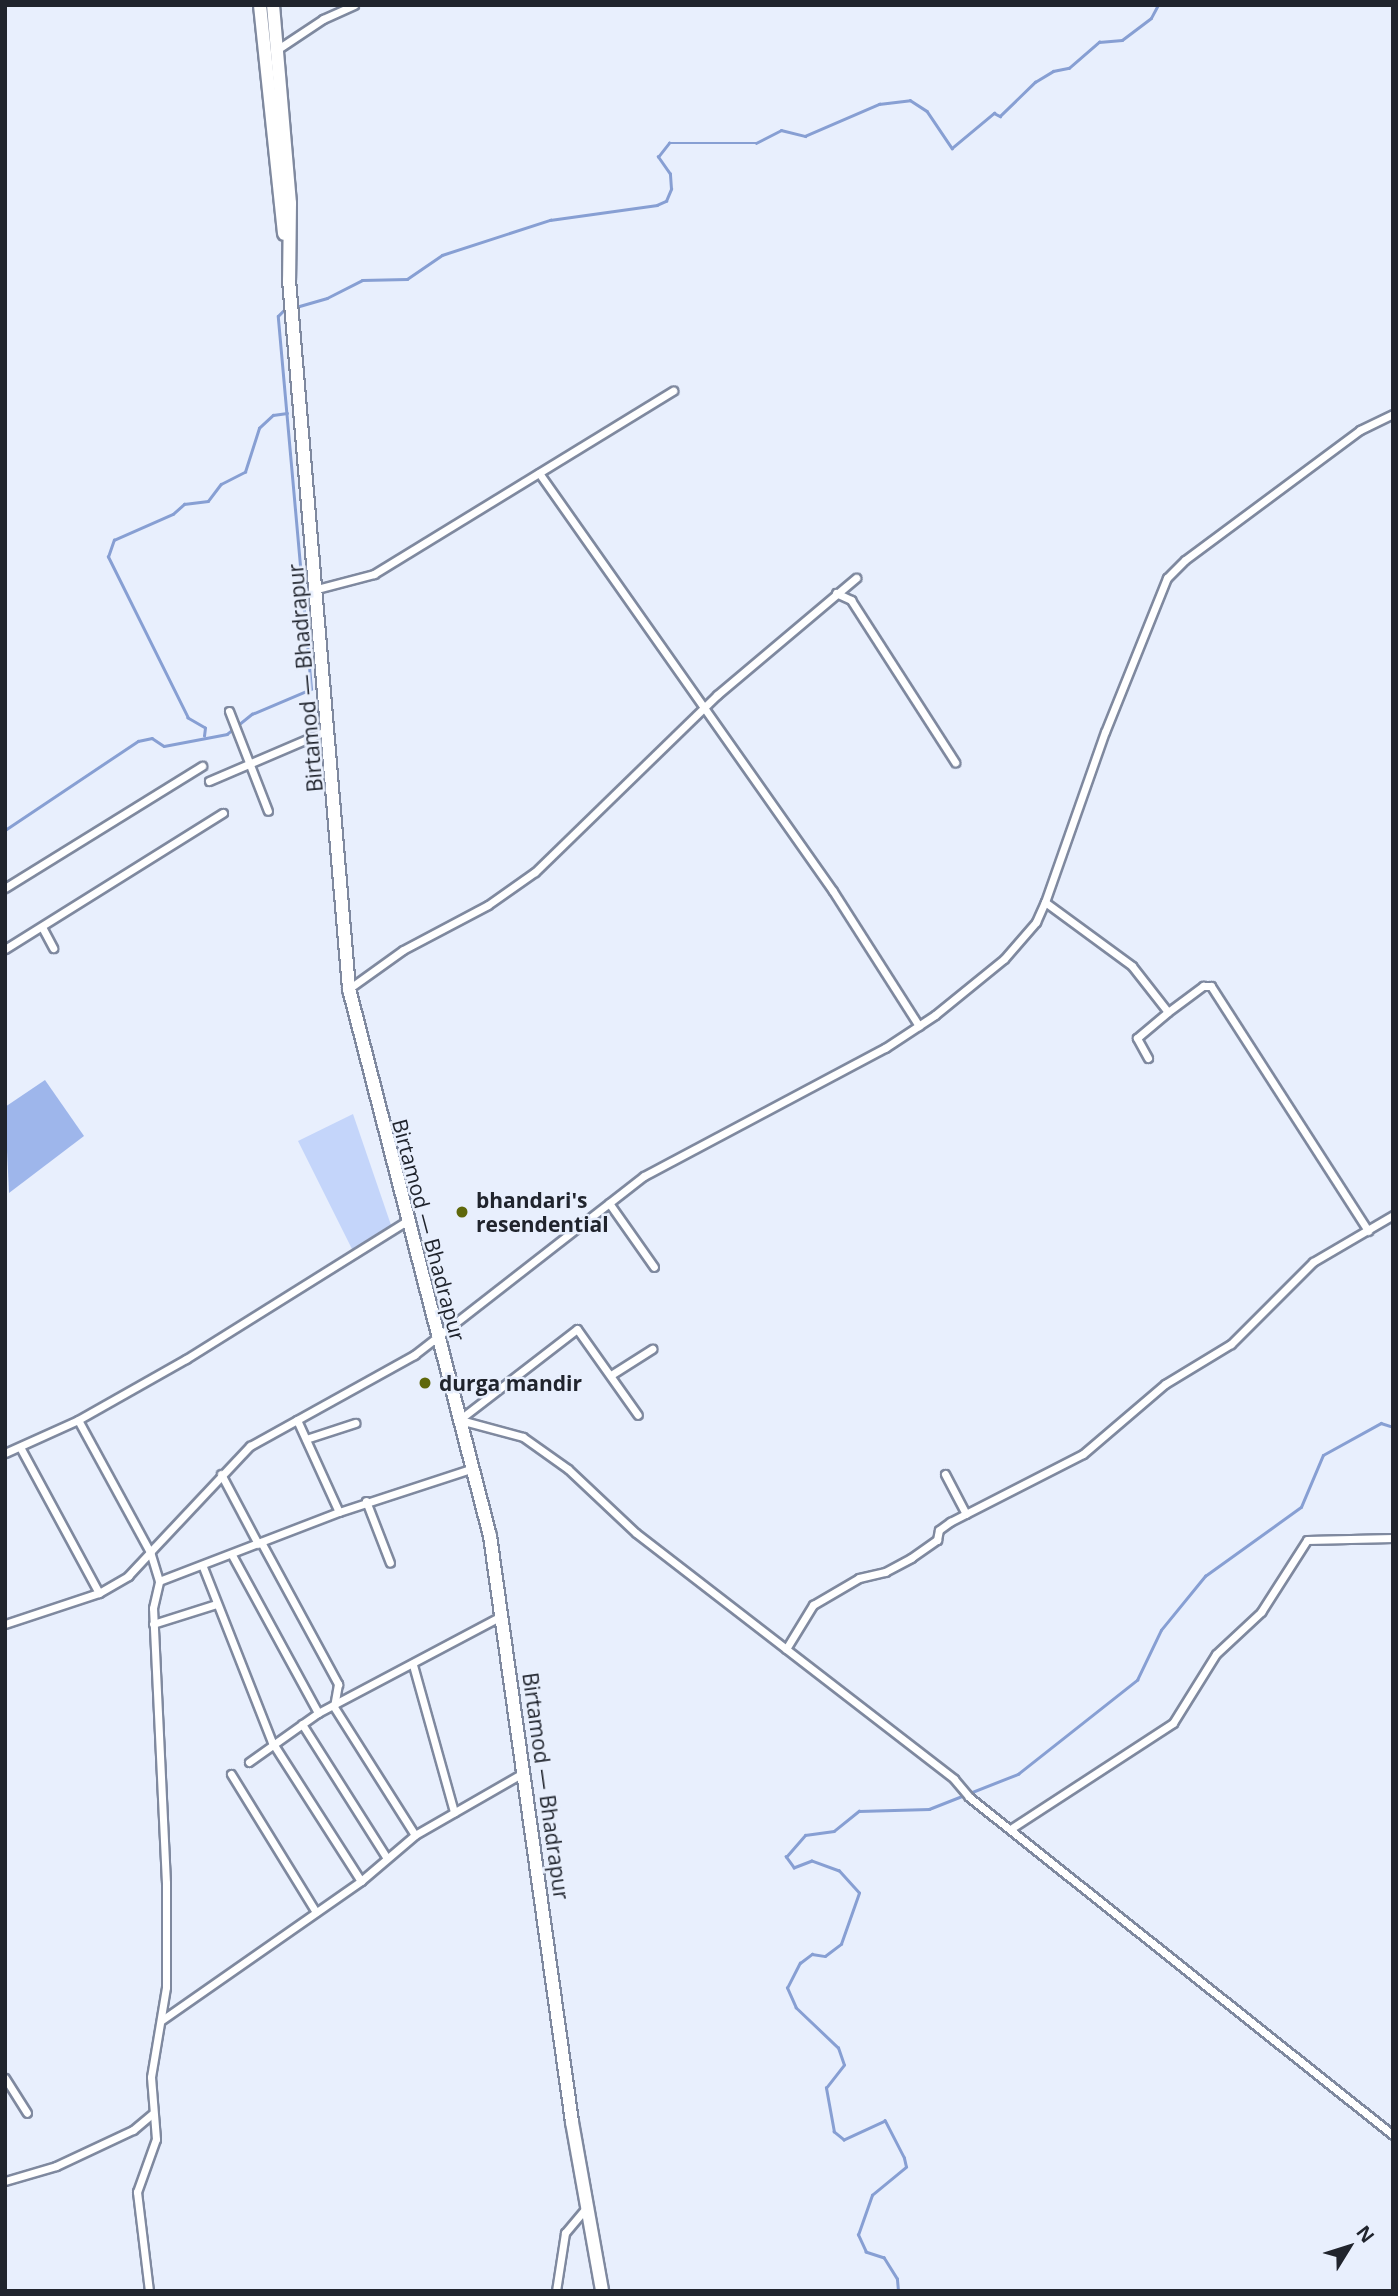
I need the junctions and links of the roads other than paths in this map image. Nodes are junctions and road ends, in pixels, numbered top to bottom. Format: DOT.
graph roads {
  1 [pos="260,5"];
  2 [pos="273,5"];
  3 [pos="354,5"];
  4 [pos="278,49"];
  5 [pos="288,255"];
  6 [pos="673,391"];
  7 [pos="1393,414"];
  8 [pos="539,473"];
  9 [pos="856,578"];
  10 [pos="317,589"];
  11 [pos="836,593"];
  12 [pos="702,709"];
  13 [pos="229,711"];
  14 [pos="329,730"];
  15 [pos="955,762"];
  16 [pos="250,763"];
  17 [pos="202,766"];
  18 [pos="209,781"];
  19 [pos="268,811"];
  20 [pos="223,813"];
  21 [pos="5,888"];
  22 [pos="1045,902"];
  23 [pos="42,927"];
  24 [pos="53,948"];
  25 [pos="5,949"];
  26 [pos="349,989"];
  27 [pos="1168,1012"];
  28 [pos="919,1026"];
  29 [pos="1148,1058"];
  30 [pos="609,1203"];
  31 [pos="1393,1215"];
  32 [pos="407,1221"];
  33 [pos="1368,1231"];
  34 [pos="654,1267"];
  35 [pos="438,1339"];
  36 [pos="652,1349"];
  37 [pos="611,1374"];
  38 [pos="638,1415"];
  39 [pos="78,1420"];
  40 [pos="297,1420"];
  41 [pos="459,1420"];
  42 [pos="355,1423"];
  43 [pos="306,1439"];
  44 [pos="20,1447"];
  45 [pos="5,1453"];
  46 [pos="474,1468"];
  47 [pos="221,1474"];
  48 [pos="945,1474"];
  49 [pos="366,1501"];
  50 [pos="339,1511"];
  51 [pos="966,1514"];
  52 [pos="1393,1538"];
  53 [pos="260,1543"];
  54 [pos="150,1552"];
  55 [pos="232,1555"];
  56 [pos="390,1563"];
  57 [pos="203,1567"];
  58 [pos="159,1581"];
  59 [pos="99,1593"];
  60 [pos="216,1604"];
  61 [pos="502,1616"];
  62 [pos="5,1624"];
  63 [pos="153,1624"];
  64 [pos="786,1649"];
  65 [pos="413,1665"];
  66 [pos="334,1707"];
  67 [pos="318,1713"];
  68 [pos="302,1724"];
  69 [pos="272,1742"];
  70 [pos="249,1762"];
  71 [pos="523,1773"];
  72 [pos="231,1774"];
  73 [pos="454,1812"];
  74 [pos="1012,1828"];
  75 [pos="415,1835"];
  76 [pos="386,1857"];
  77 [pos="361,1881"];
  78 [pos="316,1912"];
  79 [pos="162,2020"];
  80 [pos="5,2078"];
  81 [pos="27,2113"];
  82 [pos="152,2114"];
  83 [pos="1393,2135"];
  84 [pos="5,2181"];
  85 [pos="586,2208"];
  86 [pos="149,2291"];
  87 [pos="556,2291"];
  88 [pos="602,2291"];
  1 -- 5 [label="main road, Birtamod — Bhadrapur"];
  2 -- 4 [label="main road, Birtamod — Bhadrapur"];
  3 -- 4 [label="street"];
  4 -- 5 [label="main road, Birtamod — Bhadrapur"];
  5 -- 10 [label="main road, Birtamod — Bhadrapur"];
  6 -- 8 [label="street"];
  7 -- 22 [label="street"];
  8 -- 10 [label="street"];
  8 -- 12 [label="street"];
  9 -- 11 [label="street"];
  10 -- 14 [label="main road, Birtamod — Bhadrapur"];
  11 -- 12 [label="street"];
  11 -- 15 [label="street"];
  12 -- 26 [label="street"];
  12 -- 28 [label="street"];
  13 -- 16 [label="street"];
  14 -- 16 [label="street"];
  14 -- 26 [label="main road, Birtamod — Bhadrapur"];
  16 -- 18 [label="street"];
  16 -- 19 [label="street"];
  17 -- 21 [label="street"];
  20 -- 23 [label="street"];
  22 -- 27 [label="street"];
  22 -- 28 [label="street"];
  23 -- 24 [label="street"];
  23 -- 25 [label="street"];
  26 -- 32 [label="main road, Birtamod — Bhadrapur"];
  27 -- 29 [label="street"];
  27 -- 33 [label="street"];
  28 -- 30 [label="street"];
  30 -- 34 [label="street"];
  30 -- 35 [label="street"];
  31 -- 33 [label="street"];
  32 -- 35 [label="main road, Birtamod — Bhadrapur"];
  32 -- 39 [label="street"];
  33 -- 51 [label="street"];
  35 -- 40 [label="street"];
  35 -- 41 [label="main road, Birtamod — Bhadrapur"];
  36 -- 37 [label="street"];
  37 -- 38 [label="street"];
  37 -- 41 [label="street"];
  39 -- 44 [label="street"];
  39 -- 54 [label="street"];
  40 -- 43 [label="street"];
  40 -- 47 [label="street"];
  41 -- 46 [label="main road, Birtamod — Bhadrapur"];
  41 -- 64 [label="street"];
  42 -- 43 [label="street"];
  43 -- 50 [label="street"];
  44 -- 45 [label="street"];
  44 -- 59 [label="street"];
  46 -- 49 [label="street"];
  46 -- 61 [label="main road, Birtamod — Bhadrapur"];
  47 -- 53 [label="street"];
  47 -- 54 [label="street"];
  48 -- 51 [label="street"];
  49 -- 50 [label="street"];
  49 -- 56 [label="street"];
  50 -- 53 [label="street"];
  51 -- 64 [label="street"];
  52 -- 74 [label="street"];
  53 -- 55 [label="street"];
  53 -- 66 [label="street"];
  54 -- 58 [label="street"];
  54 -- 59 [label="street"];
  55 -- 57 [label="street"];
  55 -- 67 [label="street"];
  57 -- 58 [label="street"];
  57 -- 60 [label="street"];
  58 -- 63 [label="street"];
  59 -- 62 [label="street"];
  60 -- 63 [label="street"];
  60 -- 69 [label="street"];
  61 -- 65 [label="street"];
  61 -- 71 [label="main road, Birtamod — Bhadrapur"];
  63 -- 79 [label="street"];
  64 -- 74 [label="street"];
  65 -- 66 [label="street"];
  65 -- 73 [label="street"];
  66 -- 67 [label="street"];
  66 -- 75 [label="street"];
  67 -- 68 [label="street"];
  68 -- 69 [label="street"];
  68 -- 76 [label="street"];
  69 -- 70 [label="street"];
  69 -- 77 [label="street"];
  71 -- 73 [label="street"];
  71 -- 85 [label="main road, Birtamod — Bhadrapur"];
  72 -- 78 [label="street"];
  73 -- 75 [label="street"];
  74 -- 83 [label="street"];
  75 -- 76 [label="street"];
  76 -- 77 [label="street"];
  77 -- 78 [label="street"];
  78 -- 79 [label="street"];
  79 -- 82 [label="street"];
  80 -- 81 [label="street"];
  82 -- 84 [label="street"];
  82 -- 86 [label="street"];
  85 -- 87 [label="street"];
  85 -- 88 [label="main road, Birtamod — Bhadrapur"];
}
